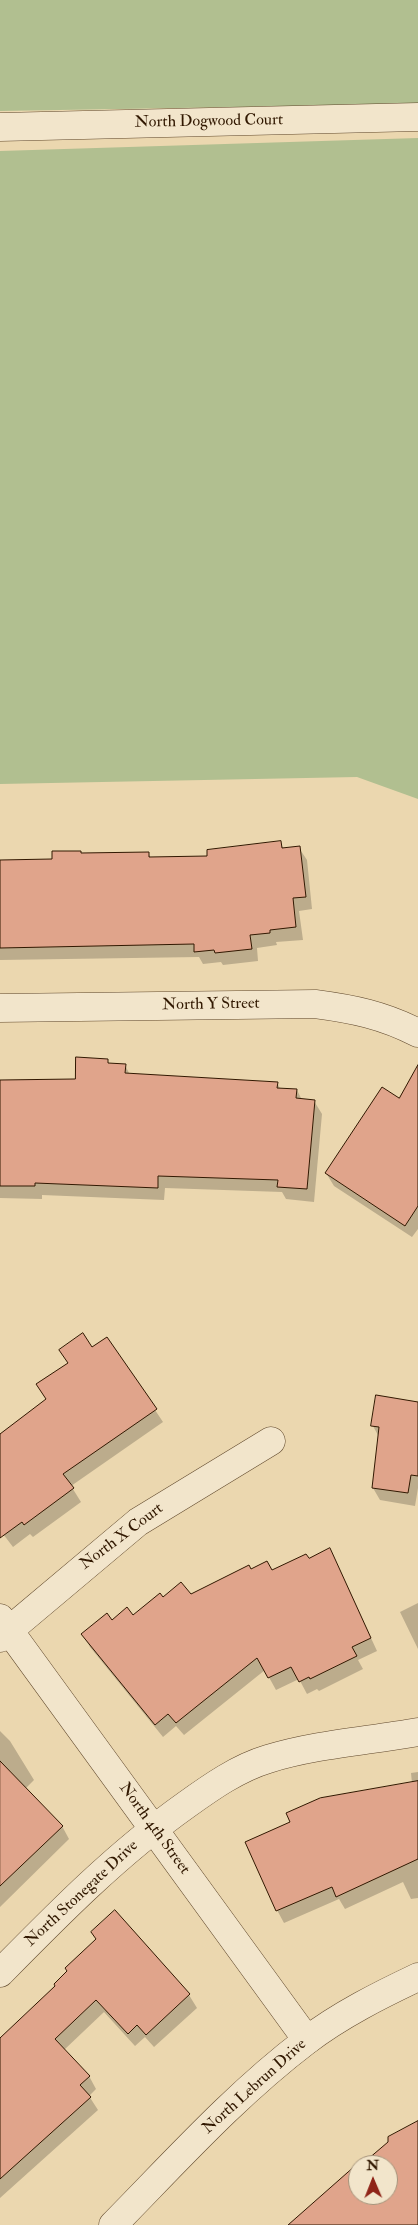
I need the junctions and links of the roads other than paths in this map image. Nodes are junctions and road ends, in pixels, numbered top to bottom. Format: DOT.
graph roads {
  1 [pos="418,118"];
  2 [pos="0,127"];
  3 [pos="0,1008"];
  4 [pos="418,1033"];
  5 [pos="271,1441"];
  6 [pos="3,1629"];
  7 [pos="418,1732"];
  8 [pos="153,1828"];
  9 [pos="0,1973"];
  10 [pos="418,1976"];
  11 [pos="307,2040"];
  12 [pos="113,2225"];
  1 -- 2 [label="street, North Dogwood Court"];
  3 -- 4 [label="street, North Y Street"];
  5 -- 6 [label="street, North X Court"];
  6 -- 8 [label="street, North 4th Street"];
  7 -- 8 [label="street, North Stonegate Drive"];
  8 -- 9 [label="street, North Stonegate Drive"];
  8 -- 11 [label="street, North 4th Street"];
  10 -- 11 [label="street, North Lebrun Drive"];
  11 -- 12 [label="street, North Lebrun Drive"];
}
